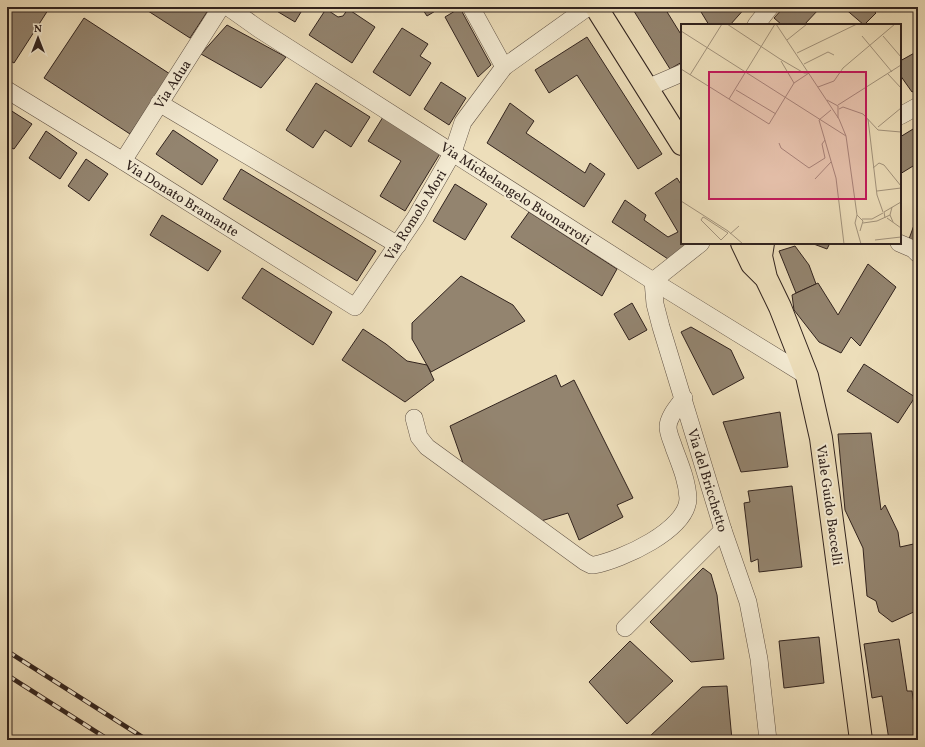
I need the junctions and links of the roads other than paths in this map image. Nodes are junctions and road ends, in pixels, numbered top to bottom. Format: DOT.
graph roads {
  1 [pos="221,7"];
  2 [pos="228,7"];
  3 [pos="471,7"];
  4 [pos="588,7"];
  5 [pos="596,7"];
  6 [pos="770,7"];
  7 [pos="757,24"];
  8 [pos="504,67"];
  9 [pos="681,73"];
  10 [pos="647,88"];
  11 [pos="7,90"];
  12 [pos="159,104"];
  13 [pos="918,106"];
  14 [pos="901,115"];
  15 [pos="681,142"];
  16 [pos="453,152"];
  17 [pos="122,161"];
  18 [pos="700,244"];
  19 [pos="742,244"];
  20 [pos="763,244"];
  21 [pos="901,244"];
  22 [pos="398,245"];
  23 [pos="918,254"];
  24 [pos="766,278"];
  25 [pos="653,281"];
  26 [pos="355,307"];
  27 [pos="807,376"];
  28 [pos="684,398"];
  29 [pos="414,418"];
  30 [pos="723,530"];
  31 [pos="625,628"];
  32 [pos="768,740"];
  33 [pos="861,740"];
  1 -- 12 [label="street, Via Adua"];
  2 -- 16 [label="street, Via Michelangelo Buonarroti"];
  3 -- 8 [label="street"];
  4 -- 8 [label="street, Via Romolo Mori"];
  5 -- 10 [label="main road"];
  6 -- 7 [label="street"];
  8 -- 16 [label="street, Via Romolo Mori"];
  9 -- 10 [label="street"];
  10 -- 15 [label="main road"];
  11 -- 17 [label="street, Via Donato Bramante"];
  12 -- 17 [label="street, Via Adua"];
  12 -- 22 [label="street"];
  13 -- 14 [label="street"];
  16 -- 22 [label="street, Via Romolo Mori"];
  16 -- 25 [label="street, Via Michelangelo Buonarroti"];
  17 -- 26 [label="street, Via Donato Bramante"];
  18 -- 25 [label="street"];
  19 -- 24 [label="main road, Viale Guido Baccelli"];
  20 -- 24 [label="main road, Viale Guido Baccelli"];
  21 -- 23 [label="street"];
  22 -- 26 [label="street, Via Romolo Mori"];
  24 -- 27 [label="main road, Viale Guido Baccelli"];
  25 -- 27 [label="street, Via Michelangelo Buonarroti"];
  25 -- 28 [label="street, Via del Bricchetto"];
  27 -- 33 [label="main road, Viale Guido Baccelli"];
  28 -- 29 [label="street"];
  28 -- 30 [label="street, Via del Bricchetto"];
  30 -- 31 [label="street"];
  30 -- 32 [label="street, Via del Bricchetto"];
}
